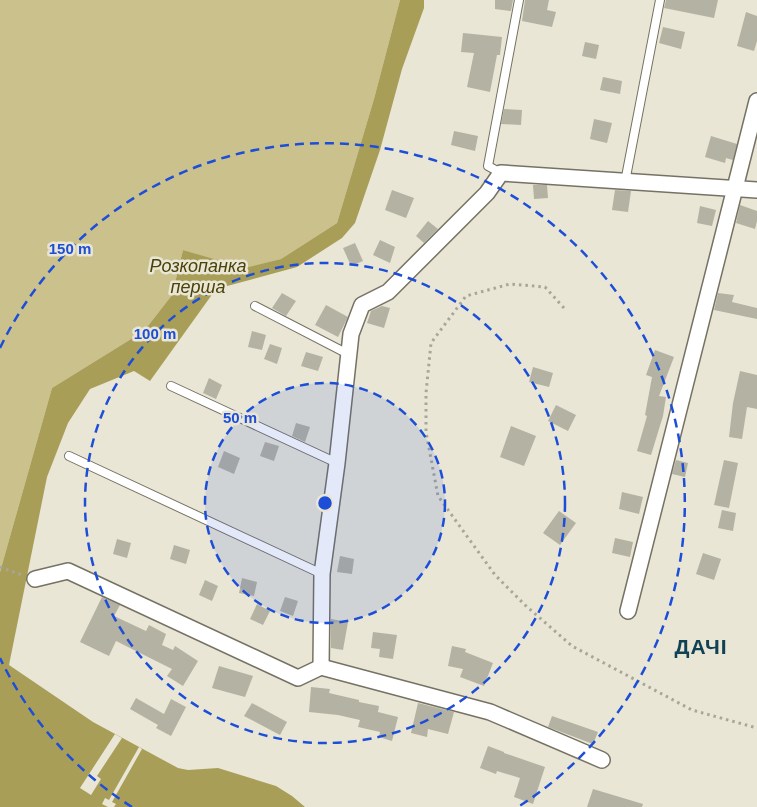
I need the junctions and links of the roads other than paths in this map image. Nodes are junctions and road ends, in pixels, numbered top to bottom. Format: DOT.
graph roads {
  1 [pos="519,0"];
  2 [pos="660,0"];
  3 [pos="757,101"];
  4 [pos="501,173"];
  5 [pos="625,182"];
  6 [pos="735,189"];
  7 [pos="757,190"];
  8 [pos="255,306"];
  9 [pos="348,354"];
  10 [pos="171,386"];
  11 [pos="69,456"];
  12 [pos="337,463"];
  13 [pos="322,574"];
  14 [pos="35,579"];
  15 [pos="628,611"];
  16 [pos="321,667"];
  17 [pos="602,760"];
  1 -- 4 [label="lane"];
  2 -- 5 [label="lane"];
  3 -- 6 [label="street"];
  4 -- 5 [label="street"];
  4 -- 9 [label="street"];
  5 -- 6 [label="street"];
  6 -- 7 [label="street"];
  6 -- 15 [label="street"];
  8 -- 9 [label="lane"];
  9 -- 12 [label="street"];
  10 -- 12 [label="lane"];
  11 -- 13 [label="lane"];
  12 -- 13 [label="street"];
  13 -- 16 [label="street"];
  14 -- 16 [label="street"];
  16 -- 17 [label="street"];
}
